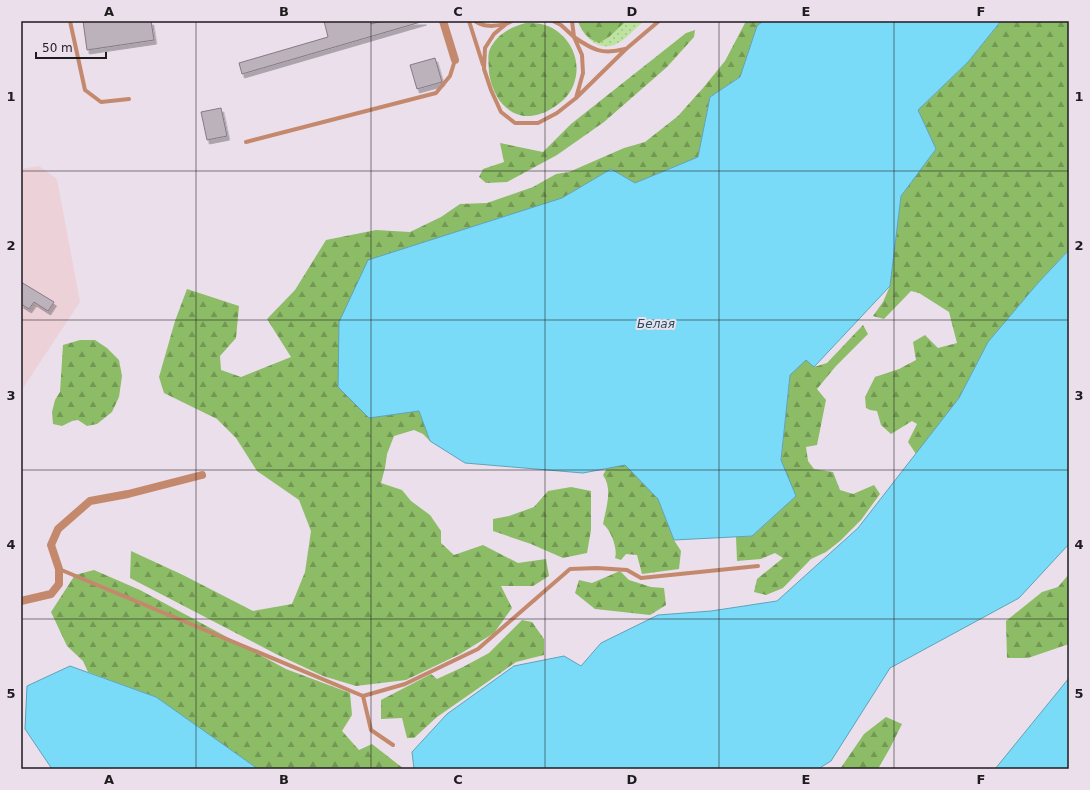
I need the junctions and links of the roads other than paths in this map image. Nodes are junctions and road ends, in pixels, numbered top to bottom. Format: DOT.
graph roads {
  1 [pos="70,21"];
  2 [pos="442,21"];
  3 [pos="469,21"];
  4 [pos="475,21"];
  5 [pos="512,21"];
  6 [pos="553,21"];
  7 [pos="572,21"];
  8 [pos="659,21"];
  9 [pos="506,24"];
  10 [pos="574,37"];
  11 [pos="626,49"];
  12 [pos="455,60"];
  13 [pos="484,69"];
  14 [pos="576,98"];
  15 [pos="129,99"];
  16 [pos="246,142"];
  17 [pos="202,474"];
  18 [pos="758,566"];
  19 [pos="59,569"];
  20 [pos="21,601"];
  21 [pos="363,696"];
  22 [pos="393,745"];
  1 -- 15 [label="lane"];
  2 -- 12 [label="street"];
  3 -- 13 [label="lane"];
  4 -- 9 [label="lane"];
  5 -- 9 [label="lane"];
  6 -- 10 [label="lane"];
  7 -- 10 [label="lane"];
  8 -- 11 [label="lane"];
  9 -- 13 [label="lane"];
  10 -- 11 [label="lane"];
  10 -- 14 [label="lane"];
  11 -- 14 [label="lane"];
  12 -- 16 [label="lane"];
  13 -- 14 [label="lane"];
  17 -- 19 [label="street"];
  18 -- 21 [label="lane"];
  19 -- 20 [label="street"];
  19 -- 21 [label="lane"];
  21 -- 22 [label="lane"];
}
